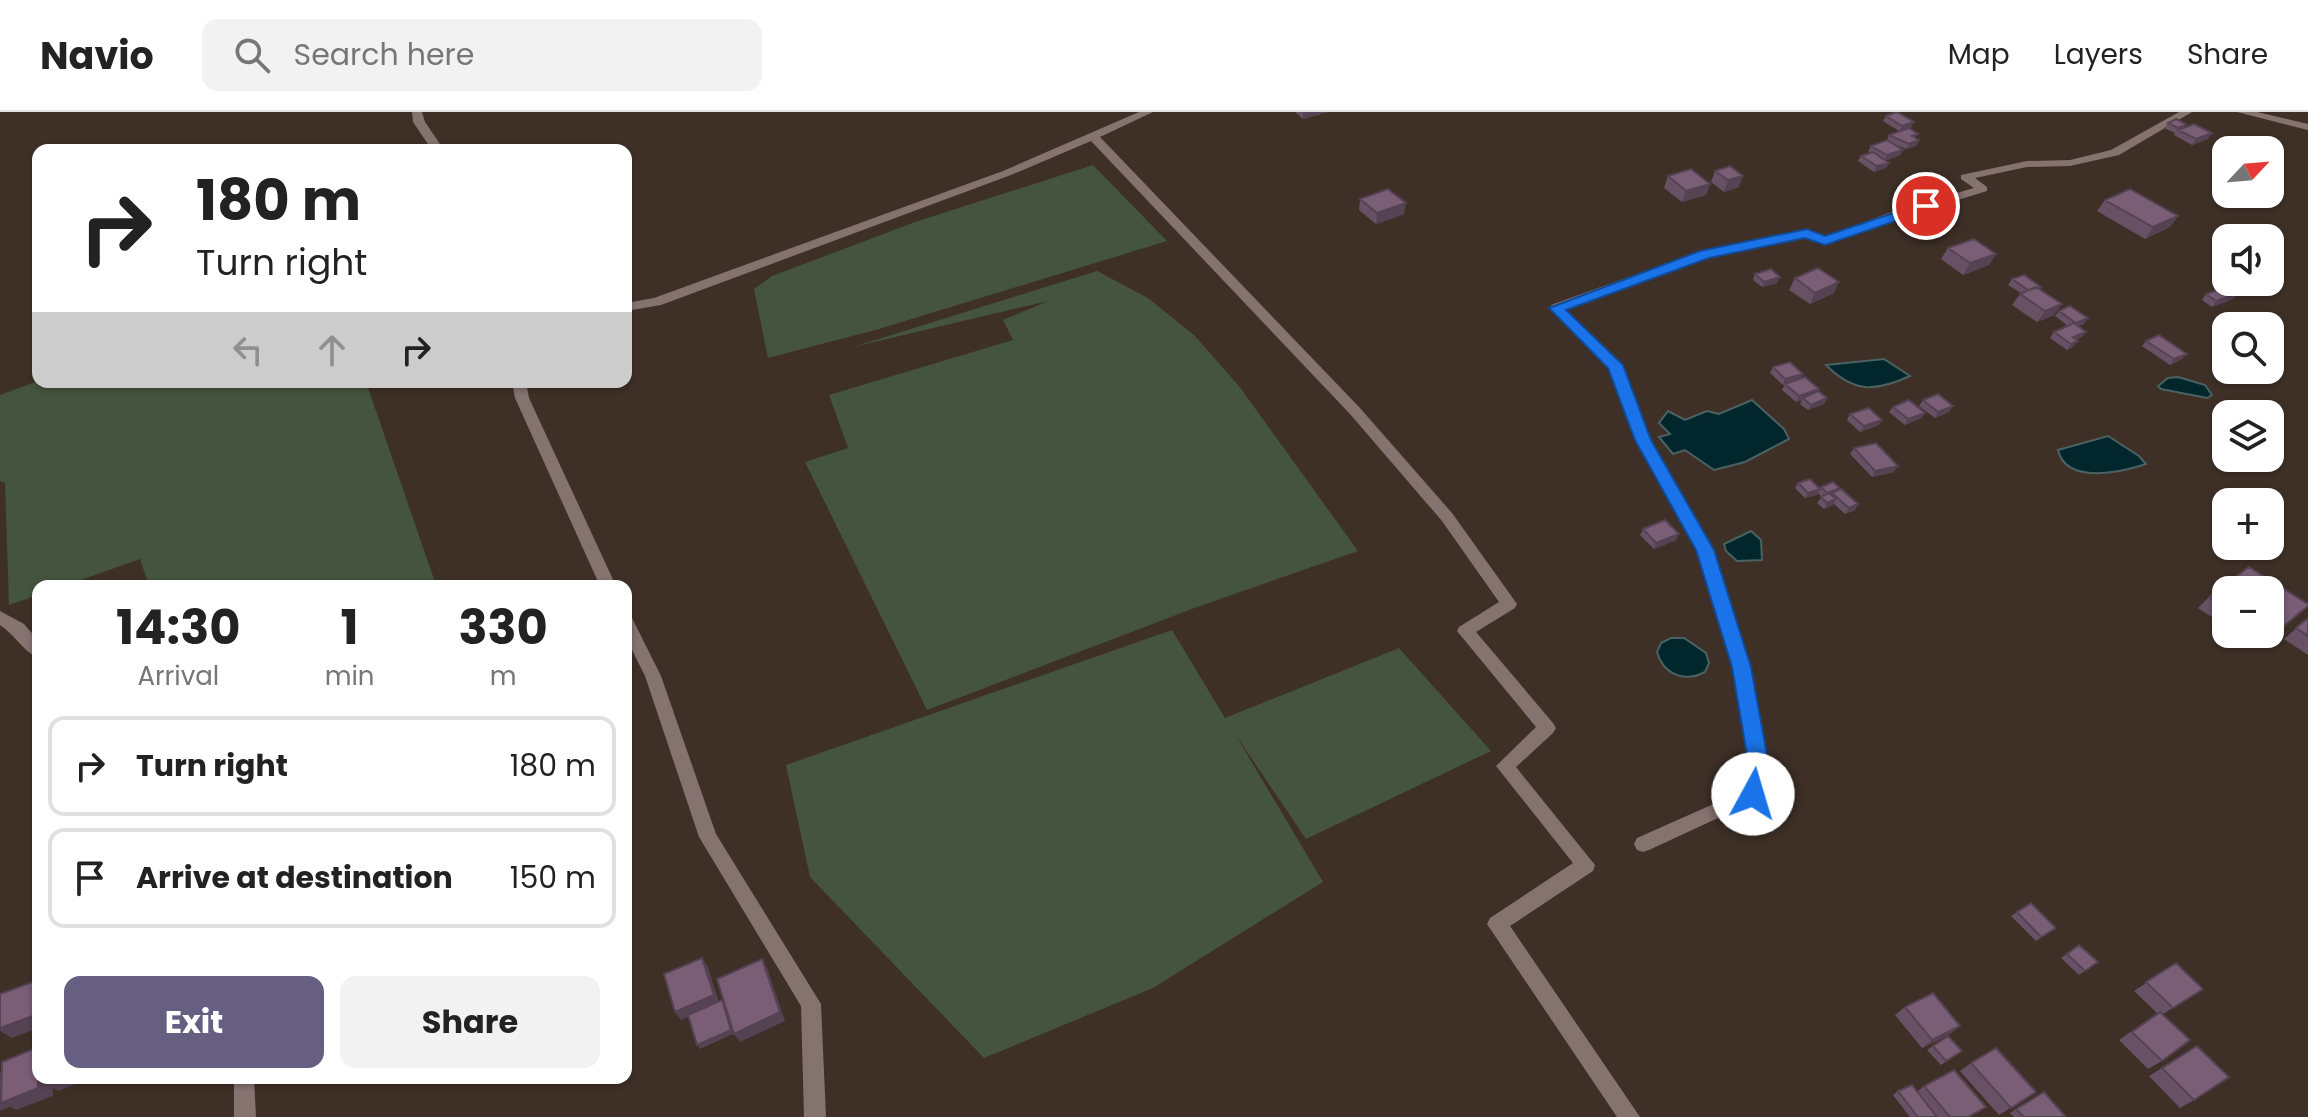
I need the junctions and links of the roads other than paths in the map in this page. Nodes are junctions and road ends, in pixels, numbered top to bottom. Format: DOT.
graph roads {
  1 [pos="417,112"];
  2 [pos="1148,112"];
  3 [pos="2187,112"];
  4 [pos="2242,112"];
  5 [pos="2308,127"];
  6 [pos="1093,136"];
  7 [pos="434,144"];
  8 [pos="632,306"];
  9 [pos="520,388"];
  10 [pos="605,580"];
  11 [pos="0,617"];
  12 [pos="632,634"];
  13 [pos="32,644"];
  14 [pos="1643,844"];
  15 [pos="244,1084"];
  16 [pos="245,1117"];
  17 [pos="815,1117"];
  18 [pos="1629,1117"];
  1 -- 7 [label="street"];
  2 -- 6 [label="street"];
  3 -- 14 [label="street"];
  4 -- 5 [label="street"];
  6 -- 8 [label="street"];
  6 -- 18 [label="street"];
  9 -- 10 [label="street"];
  11 -- 13 [label="street"];
  12 -- 17 [label="street"];
  15 -- 16 [label="street"];
}
